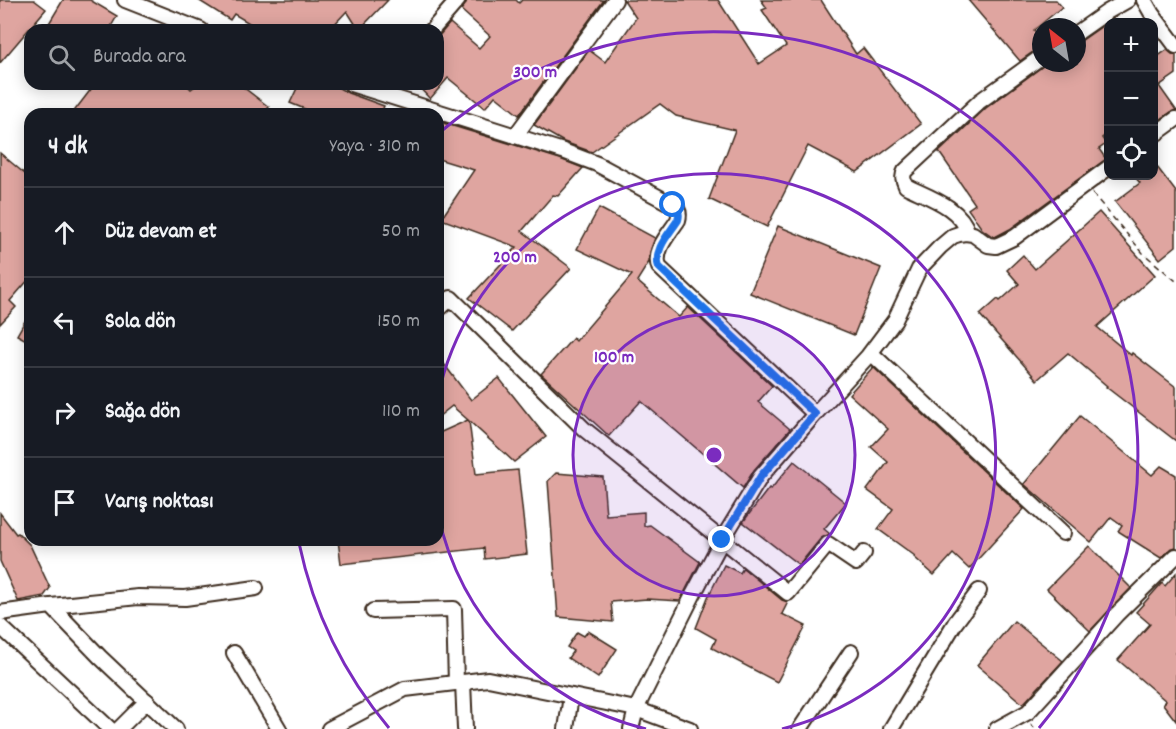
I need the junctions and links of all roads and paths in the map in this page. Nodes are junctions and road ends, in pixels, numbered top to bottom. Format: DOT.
graph roads {
  1 [pos="125,0"];
  2 [pos="458,0"];
  3 [pos="615,0"];
  4 [pos="1128,0"];
  5 [pos="1144,0"];
  6 [pos="186,24"];
  7 [pos="437,24"];
  8 [pos="1086,27"];
  9 [pos="1176,46"];
  10 [pos="1032,63"];
  11 [pos="385,90"];
  12 [pos="436,108"];
  13 [pos="444,111"];
  14 [pos="1176,119"];
  15 [pos="1158,132"];
  16 [pos="515,136"];
  17 [pos="1104,171"];
  18 [pos="1085,185"];
  19 [pos="968,233"];
  20 [pos="1176,281"];
  21 [pos="444,304"];
  22 [pos="871,353"];
  23 [pos="815,414"];
  24 [pos="1064,532"];
  25 [pos="722,540"];
  26 [pos="864,553"];
  27 [pos="1176,556"];
  28 [pos="256,588"];
  29 [pos="979,591"];
  30 [pos="51,606"];
  31 [pos="373,611"];
  32 [pos="0,613"];
  33 [pos="0,626"];
  34 [pos="851,652"];
  35 [pos="234,653"];
  36 [pos="459,682"];
  37 [pos="571,696"];
  38 [pos="147,701"];
  39 [pos="636,709"];
  40 [pos="110,729"];
  41 [pos="119,729"];
  42 [pos="176,729"];
  43 [pos="279,729"];
  44 [pos="329,729"];
  45 [pos="465,729"];
  46 [pos="566,729"];
  47 [pos="631,729"];
  48 [pos="690,729"];
  49 [pos="800,729"];
  50 [pos="891,729"];
  51 [pos="997,729"];
  1 -- 6 [label="street"];
  2 -- 7 [label="street"];
  3 -- 16 [label="street"];
  4 -- 8 [label="street"];
  5 -- 9 [label="street"];
  10 -- 19 [label="street"];
  11 -- 12 [label="street"];
  13 -- 16 [label="street"];
  14 -- 15 [label="street"];
  16 -- 23 [label="street"];
  17 -- 18 [label="street"];
  18 -- 19 [label="street"];
  18 -- 20 [label="path"];
  19 -- 22 [label="street"];
  21 -- 25 [label="street"];
  22 -- 23 [label="street"];
  22 -- 24 [label="street"];
  23 -- 25 [label="street"];
  25 -- 26 [label="street"];
  25 -- 39 [label="street"];
  27 -- 51 [label="street"];
  28 -- 30 [label="street"];
  29 -- 50 [label="street"];
  30 -- 32 [label="street"];
  30 -- 38 [label="street"];
  31 -- 36 [label="street"];
  33 -- 40 [label="street"];
  34 -- 49 [label="street"];
  35 -- 43 [label="street"];
  36 -- 37 [label="street"];
  36 -- 44 [label="street"];
  36 -- 45 [label="street"];
  37 -- 39 [label="street"];
  37 -- 46 [label="street"];
  38 -- 41 [label="street"];
  38 -- 42 [label="street"];
  39 -- 47 [label="street"];
  39 -- 48 [label="street"];
}
